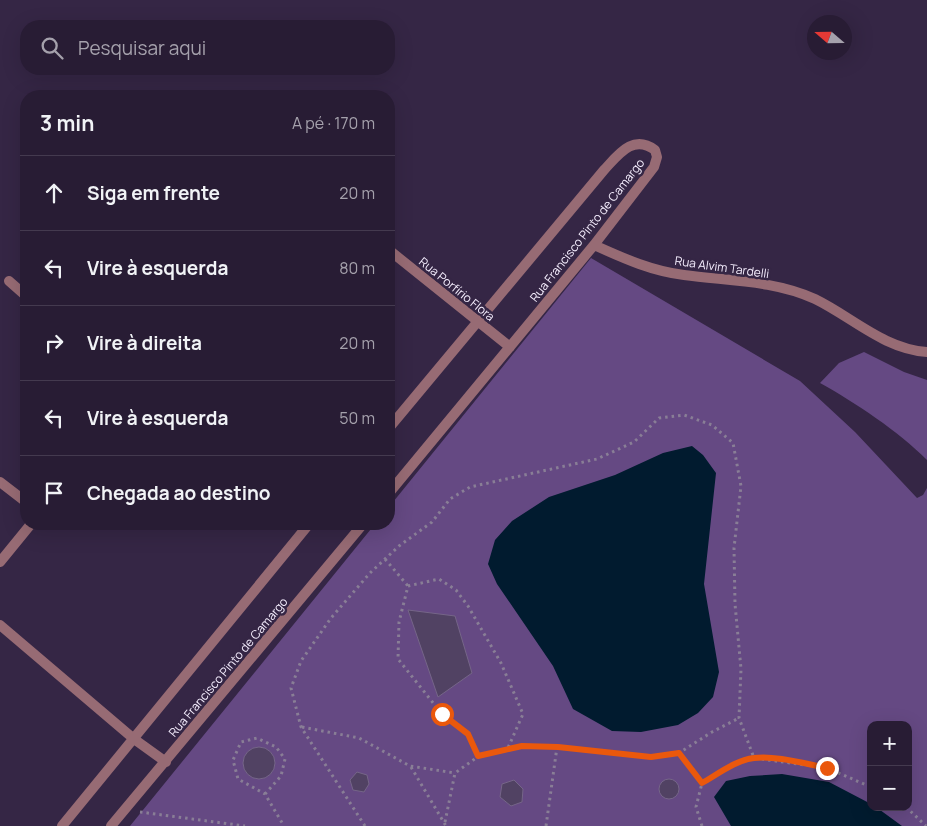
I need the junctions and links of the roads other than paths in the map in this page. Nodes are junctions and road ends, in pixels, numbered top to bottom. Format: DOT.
graph roads {
  1 [pos="594,245"];
  2 [pos="395,255"];
  3 [pos="8,281"];
  4 [pos="20,291"];
  5 [pos="478,322"];
  6 [pos="510,347"];
  7 [pos="927,352"];
  8 [pos="395,421"];
  9 [pos="0,482"];
  10 [pos="395,486"];
  11 [pos="20,497"];
  12 [pos="26,530"];
  13 [pos="303,530"];
  14 [pos="358,530"];
  15 [pos="0,562"];
  16 [pos="0,625"];
  17 [pos="134,738"];
  18 [pos="166,762"];
  19 [pos="62,826"];
  20 [pos="111,826"];
  1 -- 5 [label="street, Rua Francisco Pinto de Camargo"];
  1 -- 6 [label="street, Rua Francisco Pinto de Camargo"];
  1 -- 7 [label="street, Rua Alvim Tardelli"];
  2 -- 5 [label="street, Rua Porfírio Flora"];
  3 -- 4 [label="street"];
  5 -- 6 [label="street, Rua Porfírio Flora"];
  5 -- 8 [label="street, Rua Francisco Pinto de Camargo"];
  6 -- 10 [label="street, Rua Francisco Pinto de Camargo"];
  9 -- 11 [label="street"];
  12 -- 15 [label="street"];
  13 -- 17 [label="street"];
  14 -- 18 [label="street, Rua Francisco Pinto de Camargo"];
  16 -- 17 [label="street"];
  17 -- 18 [label="street"];
  17 -- 19 [label="street"];
  18 -- 20 [label="street, Rua Francisco Pinto de Camargo"];
}
